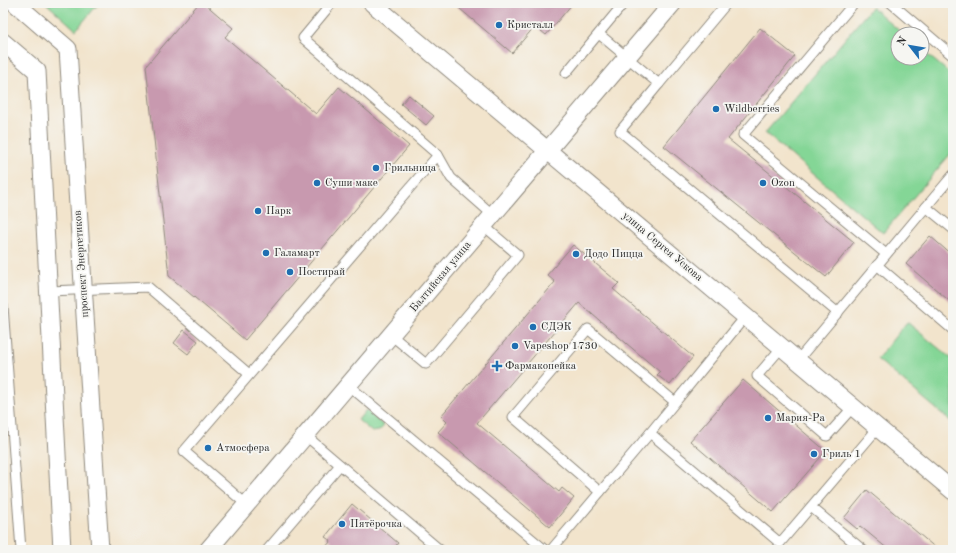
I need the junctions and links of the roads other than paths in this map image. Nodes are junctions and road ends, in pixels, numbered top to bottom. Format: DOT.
graph roads {
  1 [pos="15,3"];
  2 [pos="332,3"];
  3 [pos="372,3"];
  4 [pos="624,3"];
  5 [pos="727,3"];
  6 [pos="854,3"];
  7 [pos="891,3"];
  8 [pos="671,4"];
  9 [pos="599,34"];
  10 [pos="3,42"];
  11 [pos="953,56"];
  12 [pos="627,58"];
  13 [pos="566,73"];
  14 [pos="659,84"];
  15 [pos="549,151"];
  16 [pos="438,155"];
  17 [pos="953,175"];
  18 [pos="926,207"];
  19 [pos="489,220"];
  20 [pos="953,229"];
  21 [pos="886,254"];
  22 [pos="877,265"];
  23 [pos="83,290"];
  24 [pos="49,292"];
  25 [pos="3,306"];
  26 [pos="838,313"];
  27 [pos="745,316"];
  28 [pos="953,330"];
  29 [pos="391,335"];
  30 [pos="782,347"];
  31 [pos="798,360"];
  32 [pos="6,367"];
  33 [pos="250,374"];
  34 [pos="348,385"];
  35 [pos="675,402"];
  36 [pos="853,407"];
  37 [pos="878,428"];
  38 [pos="650,433"];
  39 [pos="306,435"];
  40 [pos="340,465"];
  41 [pos="953,491"];
  42 [pos="600,492"];
  43 [pos="247,505"];
  44 [pos="811,507"];
  45 [pos="779,547"];
  46 [pos="21,550"];
  47 [pos="62,550"];
  48 [pos="100,550"];
  49 [pos="208,550"];
  50 [pos="267,550"];
  51 [pos="440,550"];
  52 [pos="545,550"];
  53 [pos="551,550"];
  54 [pos="863,550"];
  1 -- 23 [label="street, проспект Энергетиков"];
  2 -- 16 [label="lane"];
  3 -- 15 [label="street, улица Сергея Ускова"];
  4 -- 9 [label="lane"];
  5 -- 14 [label="lane"];
  6 -- 21 [label="lane"];
  7 -- 11 [label="lane"];
  8 -- 12 [label="street, Балтийская улица"];
  9 -- 12 [label="lane"];
  9 -- 13 [label="lane"];
  10 -- 24 [label="street"];
  12 -- 14 [label="lane"];
  12 -- 15 [label="street, Балтийская улица"];
  14 -- 26 [label="lane"];
  15 -- 19 [label="street, Балтийская улица"];
  15 -- 27 [label="street, улица Сергея Ускова"];
  16 -- 19 [label="lane"];
  16 -- 33 [label="lane"];
  17 -- 18 [label="lane"];
  18 -- 20 [label="lane"];
  18 -- 21 [label="lane"];
  19 -- 29 [label="street, Балтийская улица"];
  19 -- 29 [label="lane"];
  21 -- 22 [label="lane"];
  22 -- 26 [label="lane"];
  22 -- 28 [label="lane"];
  23 -- 24 [label="lane"];
  23 -- 33 [label="lane"];
  23 -- 48 [label="street, проспект Энергетиков"];
  24 -- 47 [label="street"];
  25 -- 32 [label="lane"];
  26 -- 31 [label="lane"];
  27 -- 30 [label="street, улица Сергея Ускова"];
  27 -- 35 [label="lane"];
  29 -- 34 [label="street, Балтийская улица"];
  30 -- 31 [label="street, улица Сергея Ускова"];
  30 -- 36 [label="lane"];
  31 -- 36 [label="street, улица Сергея Ускова"];
  32 -- 46 [label="lane"];
  33 -- 43 [label="lane"];
  34 -- 39 [label="street, Балтийская улица"];
  34 -- 52 [label="lane"];
  35 -- 38 [label="lane"];
  35 -- 42 [label="lane"];
  36 -- 37 [label="street, улица Сергея Ускова"];
  37 -- 41 [label="street, улица Сергея Ускова"];
  37 -- 44 [label="lane"];
  38 -- 42 [label="lane"];
  38 -- 45 [label="lane"];
  39 -- 40 [label="lane"];
  39 -- 43 [label="street, Балтийская улица"];
  40 -- 50 [label="lane"];
  40 -- 51 [label="lane"];
  42 -- 53 [label="lane"];
  43 -- 49 [label="street, Балтийская улица"];
  44 -- 45 [label="lane"];
  44 -- 54 [label="lane"];
}
